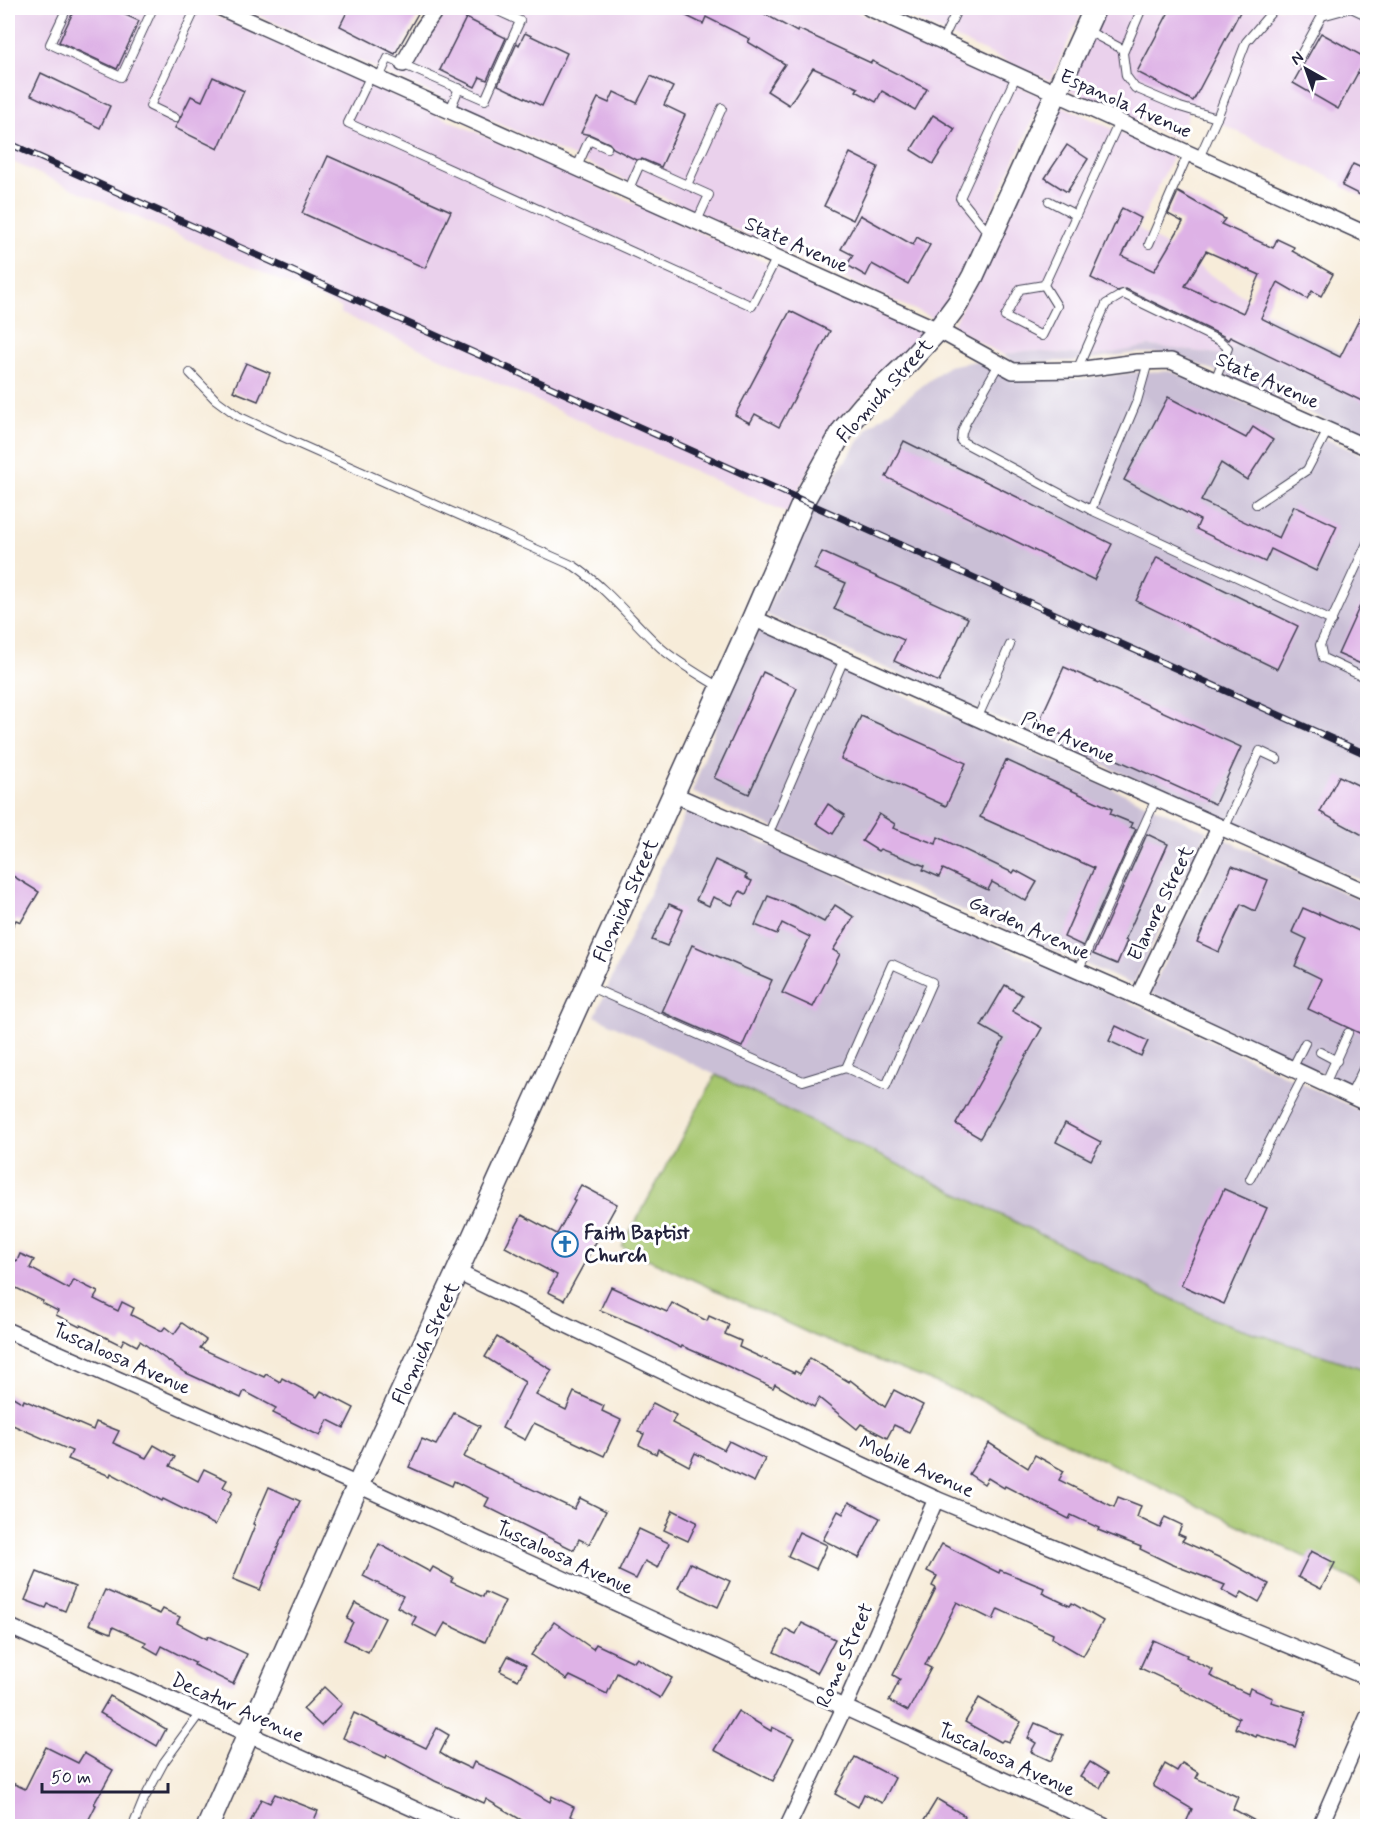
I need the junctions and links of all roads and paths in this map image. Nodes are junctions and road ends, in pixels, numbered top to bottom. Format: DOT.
graph roads {
  1 [pos="67,8"];
  2 [pos="153,8"];
  3 [pos="196,8"];
  4 [pos="221,8"];
  5 [pos="437,8"];
  6 [pos="869,8"];
  7 [pos="958,8"];
  8 [pos="1095,8"];
  9 [pos="1142,8"];
  10 [pos="1275,8"];
  11 [pos="1351,8"];
  12 [pos="496,10"];
  13 [pos="884,11"];
  14 [pos="1368,16"];
  15 [pos="1084,30"];
  16 [pos="942,41"];
  17 [pos="1124,50"];
  18 [pos="1298,62"];
  19 [pos="403,64"];
  20 [pos="1016,76"];
  21 [pos="375,77"];
  22 [pos="459,88"];
  23 [pos="1055,93"];
  24 [pos="722,108"];
  25 [pos="450,110"];
  26 [pos="175,118"];
  27 [pos="1217,118"];
  28 [pos="1119,122"];
  29 [pos="607,148"];
  30 [pos="1194,156"];
  31 [pos="577,167"];
  32 [pos="687,185"];
  33 [pos="628,190"];
  34 [pos="1049,201"];
  35 [pos="1076,215"];
  36 [pos="697,222"];
  37 [pos="1368,234"];
  38 [pos="991,236"];
  39 [pos="1149,244"];
  40 [pos="777,257"];
  41 [pos="1044,285"];
  42 [pos="938,330"];
  43 [pos="1148,362"];
  44 [pos="999,364"];
  45 [pos="1077,370"];
  46 [pos="190,372"];
  47 [pos="1215,380"];
  48 [pos="1328,430"];
  49 [pos="1368,448"];
  50 [pos="1256,504"];
  51 [pos="1091,510"];
  52 [pos="1368,541"];
  53 [pos="753,618"];
  54 [pos="1332,621"];
  55 [pos="1010,645"];
  56 [pos="844,659"];
  57 [pos="1368,679"];
  58 [pos="721,689"];
  59 [pos="977,719"];
  60 [pos="1277,759"];
  61 [pos="673,794"];
  62 [pos="1156,799"];
  63 [pos="1222,829"];
  64 [pos="768,835"];
  65 [pos="1368,893"];
  66 [pos="1078,971"];
  67 [pos="586,986"];
  68 [pos="1138,997"];
  69 [pos="1348,1033"];
  70 [pos="1305,1043"];
  71 [pos="1320,1052"];
  72 [pos="1368,1059"];
  73 [pos="1337,1061"];
  74 [pos="846,1068"];
  75 [pos="1298,1072"];
  76 [pos="1325,1084"];
  77 [pos="1350,1096"];
  78 [pos="1368,1104"];
  79 [pos="1250,1179"];
  80 [pos="457,1272"];
  81 [pos="8,1331"];
  82 [pos="358,1485"];
  83 [pos="936,1499"];
  84 [pos="8,1626"];
  85 [pos="1368,1678"];
  86 [pos="844,1708"];
  87 [pos="200,1713"];
  88 [pos="1368,1716"];
  89 [pos="249,1736"];
  90 [pos="133,1827"];
  91 [pos="208,1827"];
  92 [pos="452,1827"];
  93 [pos="788,1827"];
  94 [pos="1104,1827"];
  95 [pos="1320,1827"];
  1 -- 2 [label="lane"];
  3 -- 26 [label="lane"];
  4 -- 21 [label="street, State Avenue"];
  5 -- 19 [label="street"];
  6 -- 13 [label="street, Espanola Avenue"];
  7 -- 16 [label="lane"];
  8 -- 15 [label="street, Flomich Street"];
  9 -- 17 [label="lane"];
  10 -- 27 [label="lane"];
  11 -- 14 [label="lane"];
  11 -- 18 [label="lane"];
  12 -- 22 [label="lane"];
  13 -- 16 [label="street, Espanola Avenue"];
  15 -- 17 [label="lane"];
  15 -- 23 [label="street, Flomich Street"];
  16 -- 20 [label="street, Espanola Avenue"];
  17 -- 27 [label="lane"];
  19 -- 21 [label="lane"];
  19 -- 22 [label="lane"];
  20 -- 23 [label="street, Espanola Avenue"];
  20 -- 38 [label="lane"];
  21 -- 25 [label="street, State Avenue"];
  21 -- 40 [label="lane"];
  22 -- 25 [label="lane"];
  23 -- 28 [label="street, Espanola Avenue"];
  23 -- 38 [label="street, Flomich Street"];
  24 -- 32 [label="lane"];
  25 -- 31 [label="street, State Avenue"];
  27 -- 30 [label="lane"];
  28 -- 30 [label="street, Espanola Avenue"];
  28 -- 35 [label="lane"];
  29 -- 31 [label="lane"];
  30 -- 37 [label="street, Espanola Avenue"];
  30 -- 39 [label="lane"];
  31 -- 33 [label="street, State Avenue"];
  32 -- 33 [label="lane"];
  32 -- 36 [label="lane"];
  33 -- 36 [label="street, State Avenue"];
  34 -- 35 [label="lane"];
  35 -- 41 [label="lane"];
  36 -- 40 [label="street, State Avenue"];
  38 -- 42 [label="street, Flomich Street"];
  40 -- 42 [label="street, State Avenue"];
  41 -- 41 [label="lane"];
  42 -- 44 [label="street, State Avenue"];
  42 -- 53 [label="street, Flomich Street"];
  43 -- 45 [label="street, State Avenue"];
  43 -- 47 [label="street, State Avenue"];
  43 -- 51 [label="lane"];
  44 -- 45 [label="street, State Avenue"];
  44 -- 51 [label="lane"];
  45 -- 47 [label="lane"];
  46 -- 58 [label="lane"];
  47 -- 48 [label="street, State Avenue"];
  48 -- 49 [label="street, State Avenue"];
  48 -- 50 [label="lane"];
  51 -- 54 [label="lane"];
  52 -- 54 [label="lane"];
  53 -- 56 [label="street, Pine Avenue"];
  53 -- 58 [label="street, Flomich Street"];
  54 -- 57 [label="lane"];
  55 -- 59 [label="lane"];
  56 -- 59 [label="street, Pine Avenue"];
  56 -- 64 [label="lane"];
  58 -- 61 [label="street, Flomich Street"];
  59 -- 62 [label="street, Pine Avenue"];
  60 -- 63 [label="lane"];
  61 -- 64 [label="street, Garden Avenue"];
  61 -- 67 [label="street, Flomich Street"];
  62 -- 63 [label="street, Pine Avenue"];
  62 -- 66 [label="lane"];
  63 -- 65 [label="street, Pine Avenue"];
  63 -- 68 [label="street, Elanore Street"];
  64 -- 66 [label="street, Garden Avenue"];
  66 -- 68 [label="street, Garden Avenue"];
  67 -- 74 [label="lane"];
  67 -- 80 [label="street, Flomich Street"];
  68 -- 75 [label="street, Garden Avenue"];
  69 -- 73 [label="lane"];
  70 -- 75 [label="lane"];
  71 -- 73 [label="lane"];
  72 -- 77 [label="lane"];
  73 -- 76 [label="lane"];
  74 -- 74 [label="lane"];
  75 -- 76 [label="street, Garden Avenue"];
  75 -- 79 [label="lane"];
  76 -- 77 [label="street, Garden Avenue"];
  77 -- 78 [label="street, Garden Avenue"];
  80 -- 82 [label="street, Flomich Street"];
  80 -- 83 [label="street, Mobile Avenue"];
  81 -- 82 [label="street, Tuscaloosa Avenue"];
  82 -- 86 [label="street, Tuscaloosa Avenue"];
  82 -- 89 [label="street, Flomich Street"];
  83 -- 85 [label="street, Mobile Avenue"];
  83 -- 86 [label="street, Rome Street"];
  84 -- 87 [label="street, Decatur Avenue"];
  86 -- 93 [label="street, Rome Street"];
  86 -- 94 [label="street, Tuscaloosa Avenue"];
  87 -- 89 [label="street, Decatur Avenue"];
  87 -- 90 [label="lane"];
  88 -- 95 [label="street"];
  89 -- 91 [label="street, Flomich Street"];
  89 -- 92 [label="street, Decatur Avenue"];
}
